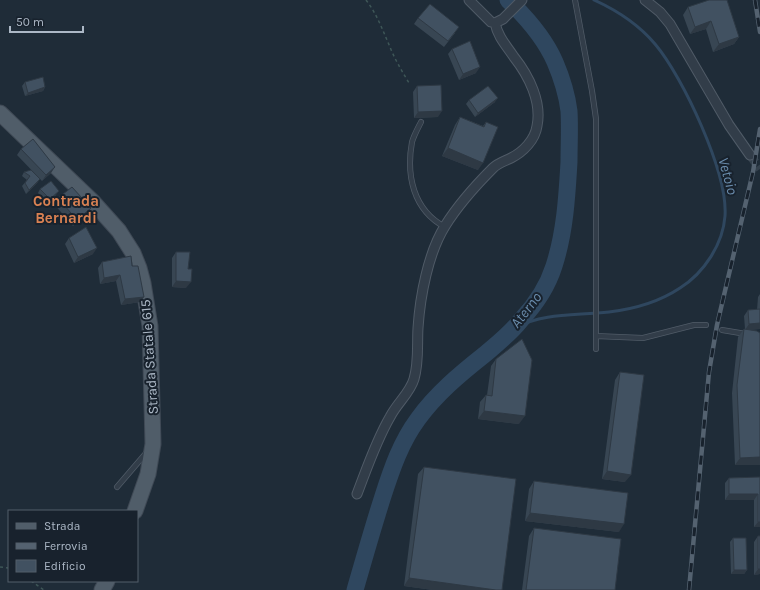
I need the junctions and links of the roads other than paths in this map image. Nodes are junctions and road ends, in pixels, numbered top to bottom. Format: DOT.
graph roads {
  1 [pos="469,0"];
  2 [pos="522,0"];
  3 [pos="645,0"];
  4 [pos="575,1"];
  5 [pos="495,23"];
  6 [pos="0,113"];
  7 [pos="421,122"];
  8 [pos="750,155"];
  9 [pos="445,227"];
  10 [pos="706,325"];
  11 [pos="722,330"];
  12 [pos="753,334"];
  13 [pos="596,336"];
  14 [pos="596,349"];
  15 [pos="153,444"];
  16 [pos="117,487"];
  17 [pos="357,494"];
  18 [pos="135,510"];
  1 -- 5 [label="street"];
  2 -- 5 [label="street"];
  3 -- 8 [label="street"];
  4 -- 13 [label="lane"];
  5 -- 9 [label="street"];
  6 -- 15 [label="main road, Strada Statale 615"];
  7 -- 9 [label="lane"];
  9 -- 17 [label="street"];
  10 -- 13 [label="lane"];
  11 -- 12 [label="lane"];
  13 -- 14 [label="lane"];
  15 -- 16 [label="lane"];
  15 -- 18 [label="main road, Strada Statale 615"];
}
